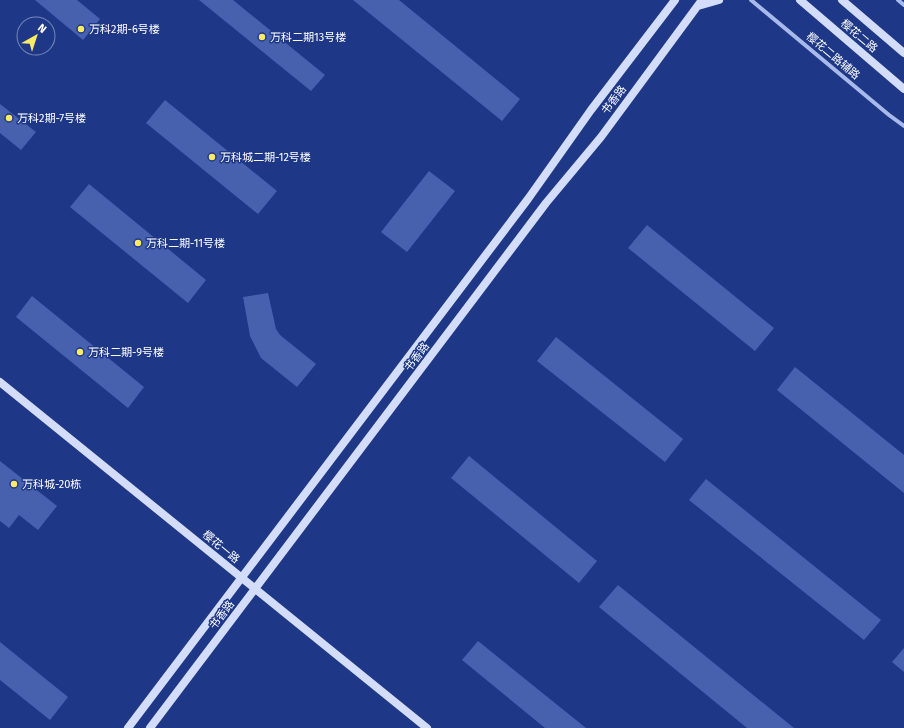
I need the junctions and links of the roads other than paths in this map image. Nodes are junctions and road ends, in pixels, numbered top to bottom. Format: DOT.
graph roads {
  1 [pos="675,0"];
  2 [pos="719,0"];
  3 [pos="751,0"];
  4 [pos="798,0"];
  5 [pos="842,0"];
  6 [pos="898,0"];
  7 [pos="700,3"];
  8 [pos="904,5"];
  9 [pos="904,53"];
  10 [pos="904,89"];
  11 [pos="904,126"];
  12 [pos="0,382"];
  13 [pos="242,578"];
  14 [pos="255,589"];
  15 [pos="128,728"];
  16 [pos="150,728"];
  17 [pos="427,728"];
  1 -- 13 [label="street, 书香路"];
  2 -- 7 [label="street"];
  3 -- 11 [label="street, 樱花二路辅路"];
  4 -- 10 [label="street, 樱花二路"];
  5 -- 9 [label="street, 樱花二路"];
  6 -- 8 [label="street"];
  7 -- 14 [label="street, 书香路"];
  12 -- 13 [label="street, 樱花一路"];
  13 -- 14 [label="street, 樱花一路"];
  13 -- 15 [label="street, 书香路"];
  14 -- 16 [label="street, 书香路"];
  14 -- 17 [label="street, 樱花一路"];
}
